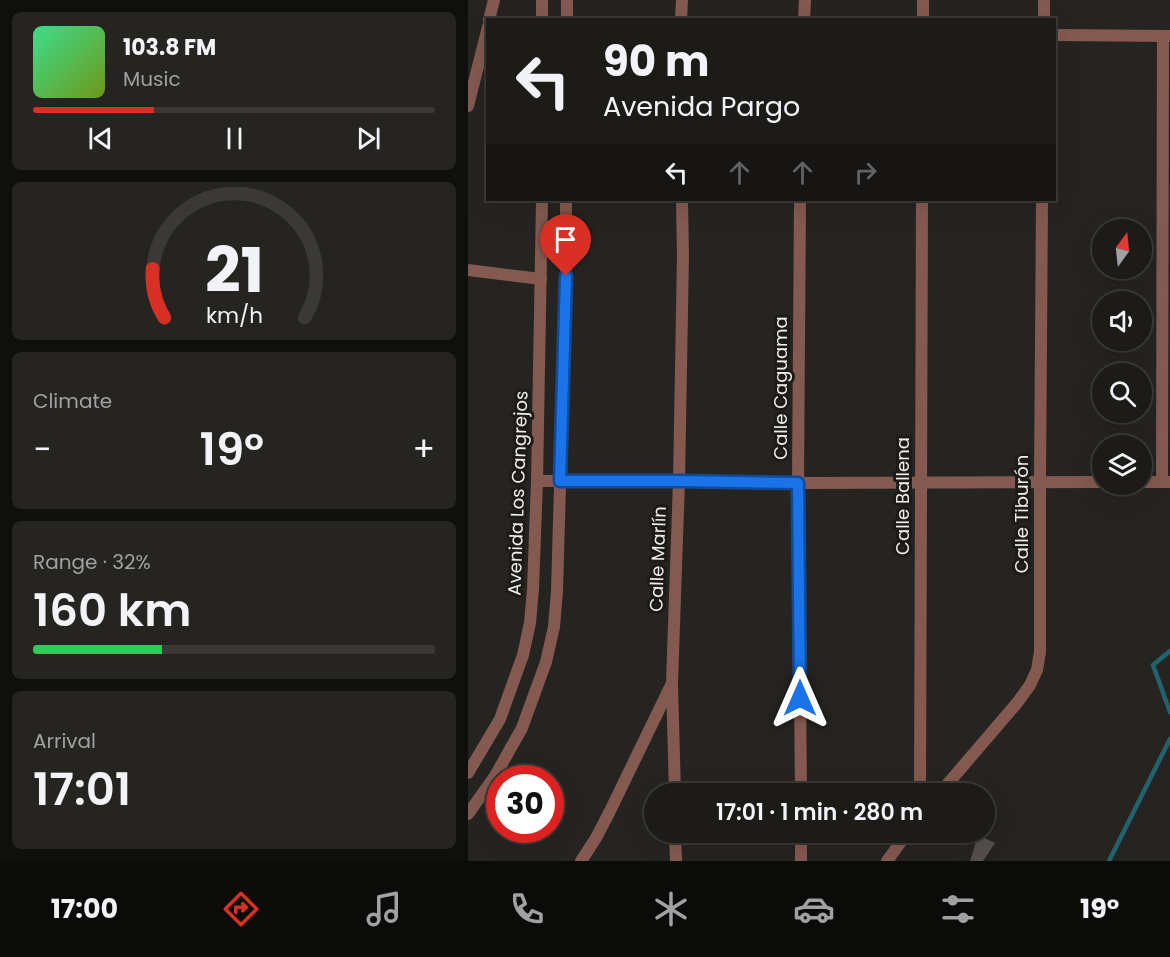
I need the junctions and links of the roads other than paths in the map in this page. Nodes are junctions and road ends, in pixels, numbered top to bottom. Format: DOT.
graph roads {
  1 [pos="494,0"];
  2 [pos="542,0"];
  3 [pos="567,0"];
  4 [pos="682,0"];
  5 [pos="805,0"];
  6 [pos="923,0"];
  7 [pos="1044,0"];
  8 [pos="490,18"];
  9 [pos="542,18"];
  10 [pos="567,18"];
  11 [pos="681,18"];
  12 [pos="804,18"];
  13 [pos="923,18"];
  14 [pos="1044,18"];
  15 [pos="1056,35"];
  16 [pos="1167,36"];
  17 [pos="486,37"];
  18 [pos="468,106"];
  19 [pos="542,201"];
  20 [pos="566,201"];
  21 [pos="682,201"];
  22 [pos="800,201"];
  23 [pos="922,201"];
  24 [pos="1042,201"];
  25 [pos="468,270"];
  26 [pos="541,279"];
  27 [pos="537,481"];
  28 [pos="560,481"];
  29 [pos="679,481"];
  30 [pos="1040,482"];
  31 [pos="1092,482"];
  32 [pos="1166,482"];
  33 [pos="798,483"];
  34 [pos="921,484"];
  35 [pos="672,683"];
  36 [pos="468,773"];
  37 [pos="675,783"];
  38 [pos="801,783"];
  39 [pos="920,783"];
  40 [pos="948,783"];
  41 [pos="468,814"];
  42 [pos="675,843"];
  43 [pos="801,843"];
  44 [pos="900,843"];
  45 [pos="581,861"];
  46 [pos="676,861"];
  47 [pos="801,861"];
  48 [pos="887,861"];
  1 -- 8 [label="street"];
  2 -- 9 [label="street"];
  3 -- 10 [label="street"];
  4 -- 11 [label="street"];
  5 -- 12 [label="street"];
  6 -- 13 [label="street"];
  7 -- 14 [label="street"];
  15 -- 16 [label="street"];
  16 -- 32 [label="street"];
  17 -- 18 [label="street"];
  19 -- 26 [label="street, Avenida Los Cangrejos"];
  20 -- 28 [label="street"];
  21 -- 29 [label="street, Calle Marlín"];
  22 -- 33 [label="street, Calle Caguama"];
  23 -- 34 [label="street, Calle Ballena"];
  24 -- 30 [label="street, Calle Tiburón"];
  25 -- 26 [label="street"];
  26 -- 27 [label="street, Avenida Los Cangrejos"];
  27 -- 28 [label="street"];
  27 -- 36 [label="street, Avenida Los Cangrejos"];
  28 -- 29 [label="street"];
  28 -- 41 [label="street"];
  29 -- 33 [label="street"];
  29 -- 35 [label="street, Calle Marlín"];
  30 -- 31 [label="street"];
  30 -- 34 [label="street"];
  30 -- 40 [label="street, Calle Tiburón"];
  33 -- 34 [label="street"];
  33 -- 38 [label="street, Calle Caguama"];
  34 -- 39 [label="street, Calle Ballena"];
  35 -- 37 [label="street"];
  35 -- 45 [label="street, Calle Marlín"];
  42 -- 46 [label="street"];
  43 -- 47 [label="street"];
  44 -- 48 [label="street"];
}
